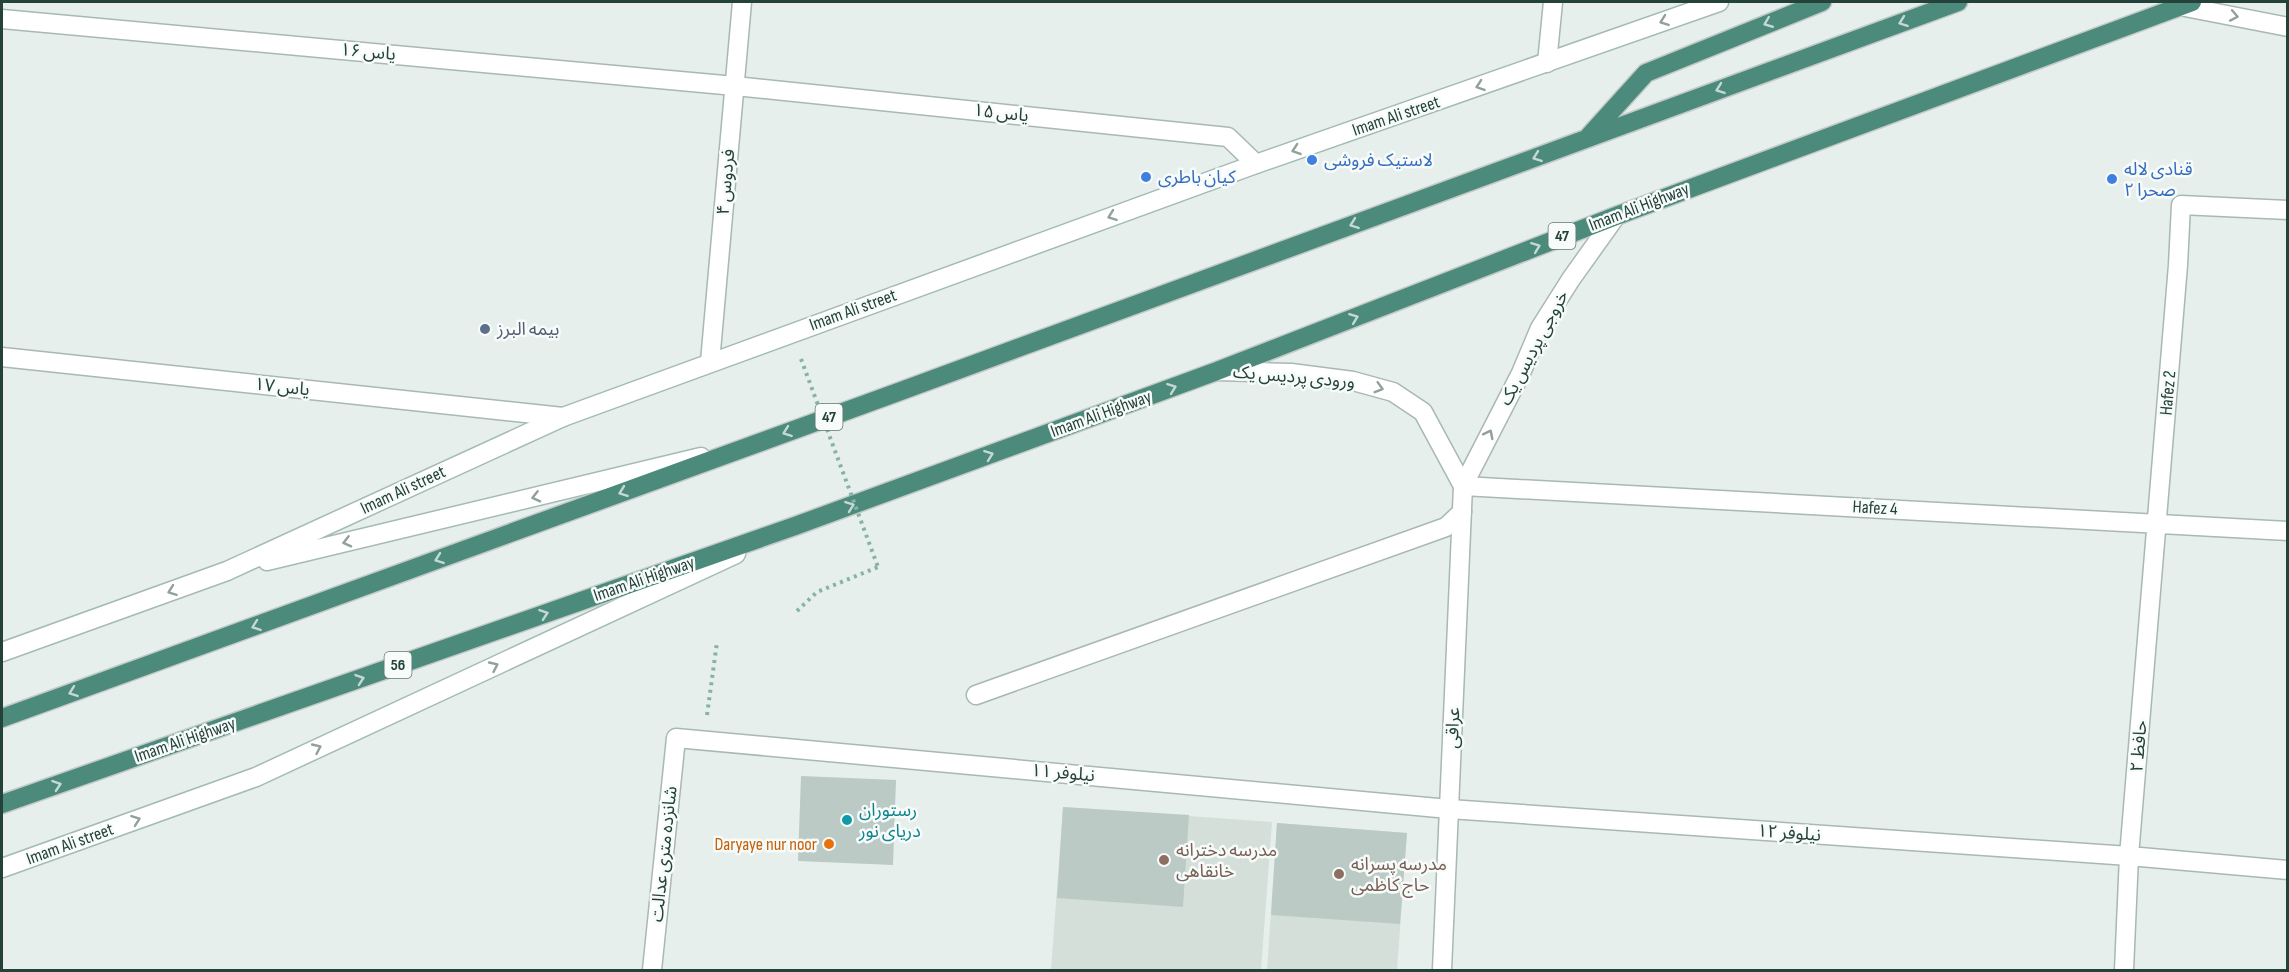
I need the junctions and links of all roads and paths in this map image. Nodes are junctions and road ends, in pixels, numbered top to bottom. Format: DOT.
graph roads {
  1 [pos="742,2"];
  2 [pos="1553,2"];
  3 [pos="1719,2"];
  4 [pos="1822,2"];
  5 [pos="1958,2"];
  6 [pos="2186,4"];
  7 [pos="2,19"];
  8 [pos="2288,27"];
  9 [pos="1547,63"];
  10 [pos="735,86"];
  11 [pos="1587,138"];
  12 [pos="1256,164"];
  13 [pos="2288,210"];
  14 [pos="1616,216"];
  15 [pos="2,357"];
  16 [pos="801,359"];
  17 [pos="710,362"];
  18 [pos="1217,371"];
  19 [pos="563,417"];
  20 [pos="757,444"];
  21 [pos="1463,486"];
  22 [pos="1462,512"];
  23 [pos="2157,522"];
  24 [pos="795,526"];
  25 [pos="2288,531"];
  26 [pos="227,571"];
  27 [pos="797,611"];
  28 [pos="717,642"];
  29 [pos="2,652"];
  30 [pos="976,695"];
  31 [pos="2,718"];
  32 [pos="676,738"];
  33 [pos="704,740"];
  34 [pos="2,804"];
  35 [pos="1449,809"];
  36 [pos="2129,856"];
  37 [pos="2,868"];
  38 [pos="2288,870"];
  39 [pos="652,970"];
  40 [pos="1442,970"];
  41 [pos="2124,970"];
  1 -- 10 [label="street, فردوس ۴"];
  2 -- 9 [label="street"];
  3 -- 9 [label="street, Imam Ali street, one-way"];
  4 -- 11 [label="highway, one-way"];
  5 -- 11 [label="highway, 47, one-way"];
  6 -- 8 [label="street, one-way"];
  6 -- 14 [label="highway, Imam Ali Highway / 47"];
  7 -- 10 [label="street, یاس ۱۶"];
  9 -- 12 [label="street, Imam Ali street, one-way"];
  10 -- 12 [label="street, یاس ۱۵"];
  10 -- 17 [label="street, فردوس ۴"];
  11 -- 20 [label="highway, 47, one-way"];
  12 -- 17 [label="street, Imam Ali street, one-way"];
  13 -- 23 [label="street, Hafez 2"];
  18 -- 14 [label="highway, Imam Ali Highway / 47, one-way"];
  21 -- 14 [label="street, خروجی پردیس یک, one-way"];
  15 -- 19 [label="street, یاس ۱۷"];
  16 -- 27 [label="path, bridge"];
  17 -- 19 [label="street, Imam Ali street"];
  18 -- 21 [label="street, ورودی پردیس یک, one-way"];
  24 -- 18 [label="highway, Imam Ali Highway / 47, one-way"];
  19 -- 26 [label="street, Imam Ali street"];
  20 -- 26 [label="street, 47, one-way"];
  20 -- 31 [label="highway, one-way"];
  21 -- 22 [label="street, عراقی"];
  21 -- 23 [label="street, Hafez 4"];
  22 -- 30 [label="street"];
  22 -- 35 [label="street, عراقی"];
  23 -- 25 [label="street, Hafez 4"];
  23 -- 36 [label="street, حافظ ۲"];
  34 -- 24 [label="highway, Imam Ali Highway / 56, one-way"];
  37 -- 24 [label="street, Imam Ali street / 47, one-way"];
  26 -- 29 [label="street, Imam Ali street / 47, one-way"];
  28 -- 33 [label="path"];
  32 -- 33 [label="street, نیلوفر ۱۱"];
  32 -- 39 [label="street, شانزده متری عدالت"];
  33 -- 35 [label="street, نیلوفر ۱۱"];
  35 -- 36 [label="street, نیلوفر ۱۲"];
  35 -- 40 [label="street, عراقی"];
  36 -- 38 [label="street, نیلوفر ۱۲"];
  36 -- 41 [label="street, حافظ ۲"];
}
